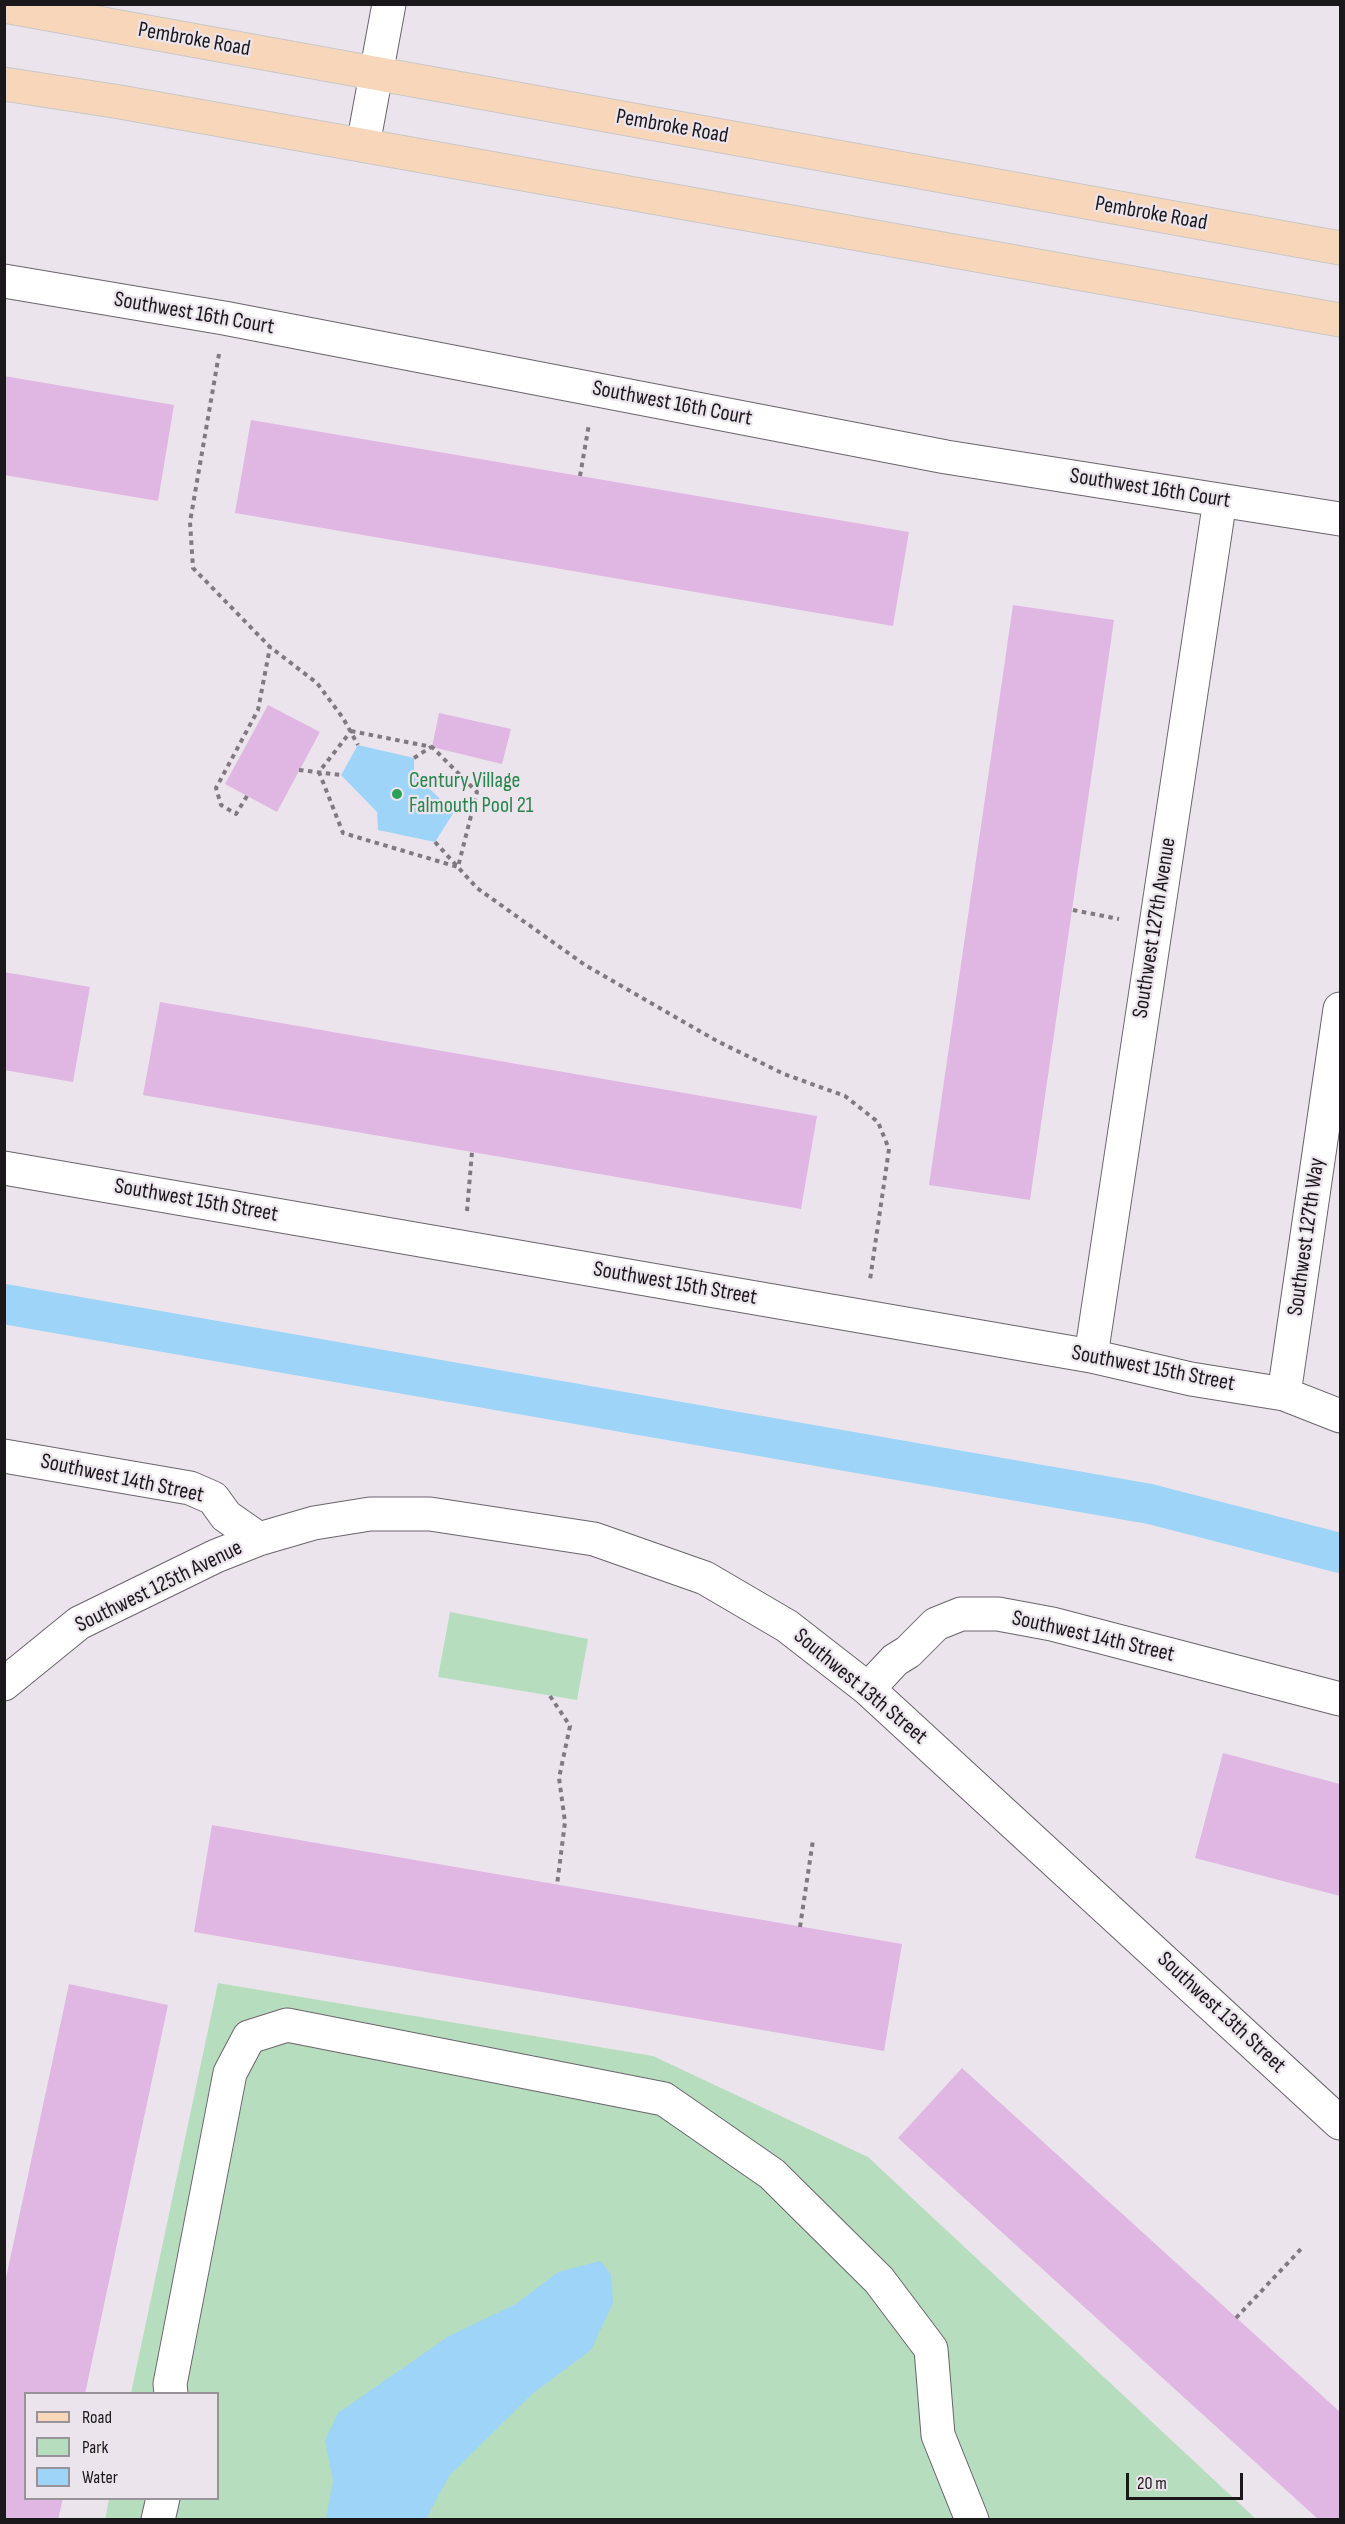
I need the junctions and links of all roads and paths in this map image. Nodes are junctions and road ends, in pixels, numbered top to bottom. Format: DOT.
graph roads {
  1 [pos="390,4"];
  2 [pos="4,6"];
  3 [pos="378,74"];
  4 [pos="4,84"];
  5 [pos="363,145"];
  6 [pos="1341,248"];
  7 [pos="4,281"];
  8 [pos="224,318"];
  9 [pos="1341,320"];
  10 [pos="591,415"];
  11 [pos="580,476"];
  12 [pos="1220,500"];
  13 [pos="1341,519"];
  14 [pos="270,647"];
  15 [pos="351,731"];
  16 [pos="358,745"];
  17 [pos="432,747"];
  18 [pos="414,758"];
  19 [pos="299,770"];
  20 [pos="319,772"];
  21 [pos="341,775"];
  22 [pos="247,796"];
  23 [pos="435,842"];
  24 [pos="458,867"];
  25 [pos="1073,910"];
  26 [pos="1155,926"];
  27 [pos="1341,1009"];
  28 [pos="472,1152"];
  29 [pos="4,1168"];
  30 [pos="463,1247"];
  31 [pos="864,1316"];
  32 [pos="1091,1356"];
  33 [pos="1284,1394"];
  34 [pos="1341,1416"];
  35 [pos="4,1456"];
  36 [pos="259,1539"];
  37 [pos="4,1684"];
  38 [pos="868,1689"];
  39 [pos="550,1696"];
  40 [pos="1341,1699"];
  41 [pos="813,1840"];
  42 [pos="557,1885"];
  43 [pos="800,1927"];
  44 [pos="1341,2123"];
  45 [pos="1301,2249"];
  46 [pos="1236,2318"];
  47 [pos="171,2392"];
  48 [pos="163,2500"];
  49 [pos="158,2520"];
  50 [pos="972,2520"];
  1 -- 3 [label="street"];
  2 -- 3 [label="main road, Pembroke Road"];
  3 -- 5 [label="street"];
  3 -- 6 [label="main road, Pembroke Road"];
  4 -- 5 [label="main road"];
  5 -- 9 [label="main road"];
  7 -- 8 [label="street, Southwest 16th Court"];
  8 -- 12 [label="street, Southwest 16th Court"];
  8 -- 14 [label="path"];
  10 -- 11 [label="path"];
  12 -- 13 [label="street, Southwest 16th Court"];
  12 -- 26 [label="street, Southwest 127th Avenue"];
  14 -- 15 [label="path"];
  14 -- 22 [label="path"];
  15 -- 16 [label="path"];
  15 -- 17 [label="path"];
  15 -- 20 [label="path"];
  17 -- 18 [label="path"];
  17 -- 24 [label="path"];
  19 -- 20 [label="path"];
  20 -- 21 [label="path"];
  20 -- 24 [label="path"];
  23 -- 24 [label="path"];
  24 -- 31 [label="path"];
  25 -- 26 [label="path"];
  26 -- 32 [label="street, Southwest 127th Avenue"];
  27 -- 33 [label="street, Southwest 127th Way"];
  28 -- 30 [label="path"];
  29 -- 30 [label="street, Southwest 15th Street"];
  30 -- 31 [label="street, Southwest 15th Street"];
  31 -- 32 [label="street, Southwest 15th Street"];
  32 -- 33 [label="street, Southwest 15th Street"];
  33 -- 34 [label="street, Southwest 15th Street"];
  35 -- 36 [label="street, Southwest 14th Street"];
  36 -- 37 [label="street, Southwest 125th Avenue"];
  36 -- 38 [label="street, Southwest 13th Street"];
  38 -- 40 [label="street, Southwest 14th Street"];
  38 -- 44 [label="street, Southwest 13th Street"];
  39 -- 42 [label="path"];
  41 -- 43 [label="path"];
  45 -- 46 [label="path"];
  47 -- 50 [label="street"];
  48 -- 49 [label="street"];
}
